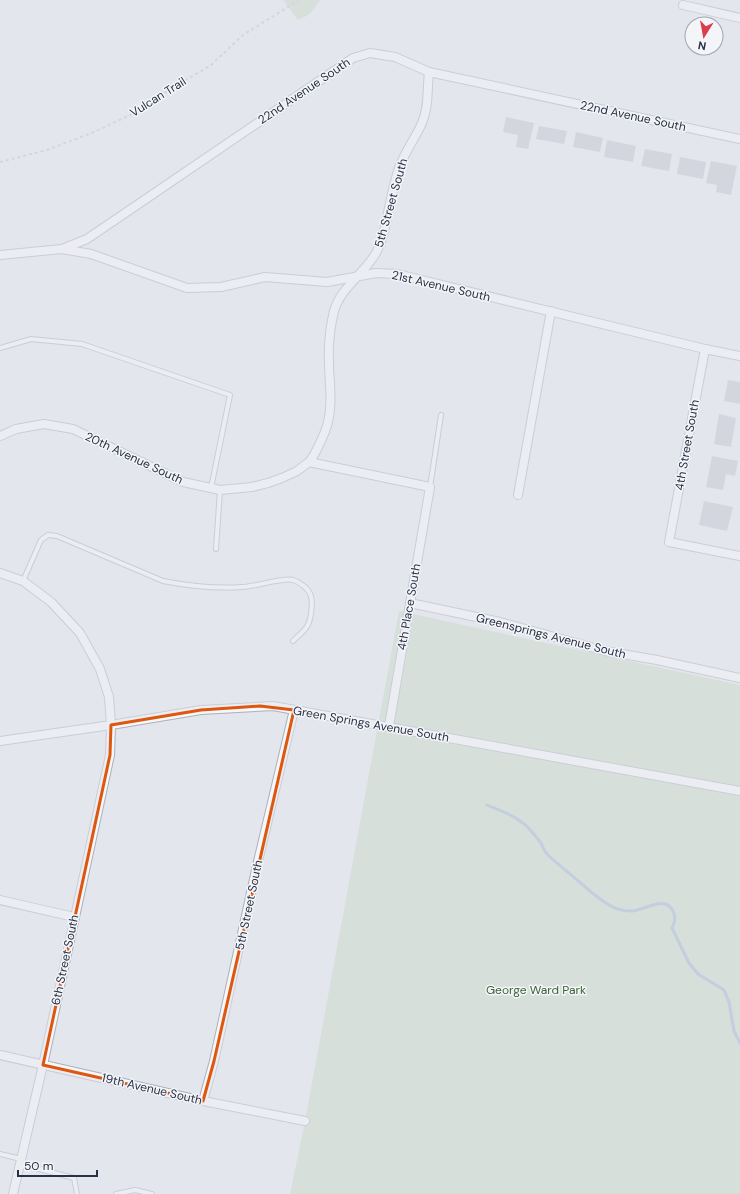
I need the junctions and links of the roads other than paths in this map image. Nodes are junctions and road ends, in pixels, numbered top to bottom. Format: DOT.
graph roads {
  1 [pos="683,5"];
  2 [pos="740,18"];
  3 [pos="429,72"];
  4 [pos="740,139"];
  5 [pos="62,249"];
  6 [pos="0,255"];
  7 [pos="358,276"];
  8 [pos="551,311"];
  9 [pos="0,348"];
  10 [pos="705,349"];
  11 [pos="740,356"];
  12 [pos="441,415"];
  13 [pos="0,436"];
  14 [pos="309,462"];
  15 [pos="430,487"];
  16 [pos="211,488"];
  17 [pos="220,490"];
  18 [pos="518,495"];
  19 [pos="216,550"];
  20 [pos="740,556"];
  21 [pos="0,573"];
  22 [pos="23,582"];
  23 [pos="410,603"];
  24 [pos="293,641"];
  25 [pos="740,678"];
  26 [pos="294,710"];
  27 [pos="111,725"];
  28 [pos="389,726"];
  29 [pos="0,742"];
  30 [pos="740,791"];
  31 [pos="0,900"];
  32 [pos="74,917"];
  33 [pos="0,1055"];
  34 [pos="43,1065"];
  35 [pos="203,1100"];
  36 [pos="305,1121"];
  37 [pos="0,1154"];
  38 [pos="21,1162"];
  39 [pos="13,1194"];
  40 [pos="77,1194"];
  41 [pos="116,1194"];
  42 [pos="152,1194"];
  1 -- 2 [label="street"];
  3 -- 4 [label="street, 22nd Avenue South"];
  3 -- 5 [label="street, 22nd Avenue South"];
  3 -- 7 [label="street, 5th Street South"];
  5 -- 6 [label="street, 21st Avenue South"];
  5 -- 7 [label="street, 21st Avenue South"];
  7 -- 8 [label="street, 21st Avenue South"];
  7 -- 14 [label="street, 5th Street South"];
  8 -- 10 [label="street, 21st Avenue South"];
  8 -- 18 [label="street"];
  9 -- 16 [label="lane"];
  10 -- 11 [label="street, 21st Avenue South"];
  10 -- 20 [label="street, 4th Street South"];
  12 -- 15 [label="lane"];
  13 -- 16 [label="street, 20th Avenue South"];
  14 -- 15 [label="street"];
  14 -- 17 [label="street, 20th Avenue South"];
  15 -- 23 [label="street, 4th Place South"];
  16 -- 17 [label="street, 20th Avenue South"];
  17 -- 19 [label="lane"];
  21 -- 22 [label="street, 6th Street South"];
  22 -- 24 [label="lane"];
  22 -- 27 [label="street, 6th Street South"];
  23 -- 25 [label="street, Greensprings Avenue South"];
  23 -- 28 [label="street, 4th Place South"];
  26 -- 27 [label="street, Green Springs Avenue South"];
  26 -- 28 [label="street, Green Springs Avenue South"];
  26 -- 35 [label="street, 5th Street South"];
  27 -- 29 [label="street, Green Springs Avenue South"];
  27 -- 32 [label="street, 6th Street South"];
  28 -- 30 [label="street, Green Springs Avenue South"];
  31 -- 32 [label="street"];
  32 -- 34 [label="street, 6th Street South"];
  33 -- 34 [label="street, 19th Avenue South"];
  34 -- 35 [label="street, 19th Avenue South"];
  34 -- 38 [label="street, 6th Street South"];
  35 -- 36 [label="street, 19th Avenue South"];
  37 -- 38 [label="lane"];
  38 -- 39 [label="street, 6th Street South"];
  38 -- 40 [label="lane"];
  41 -- 42 [label="lane"];
}
